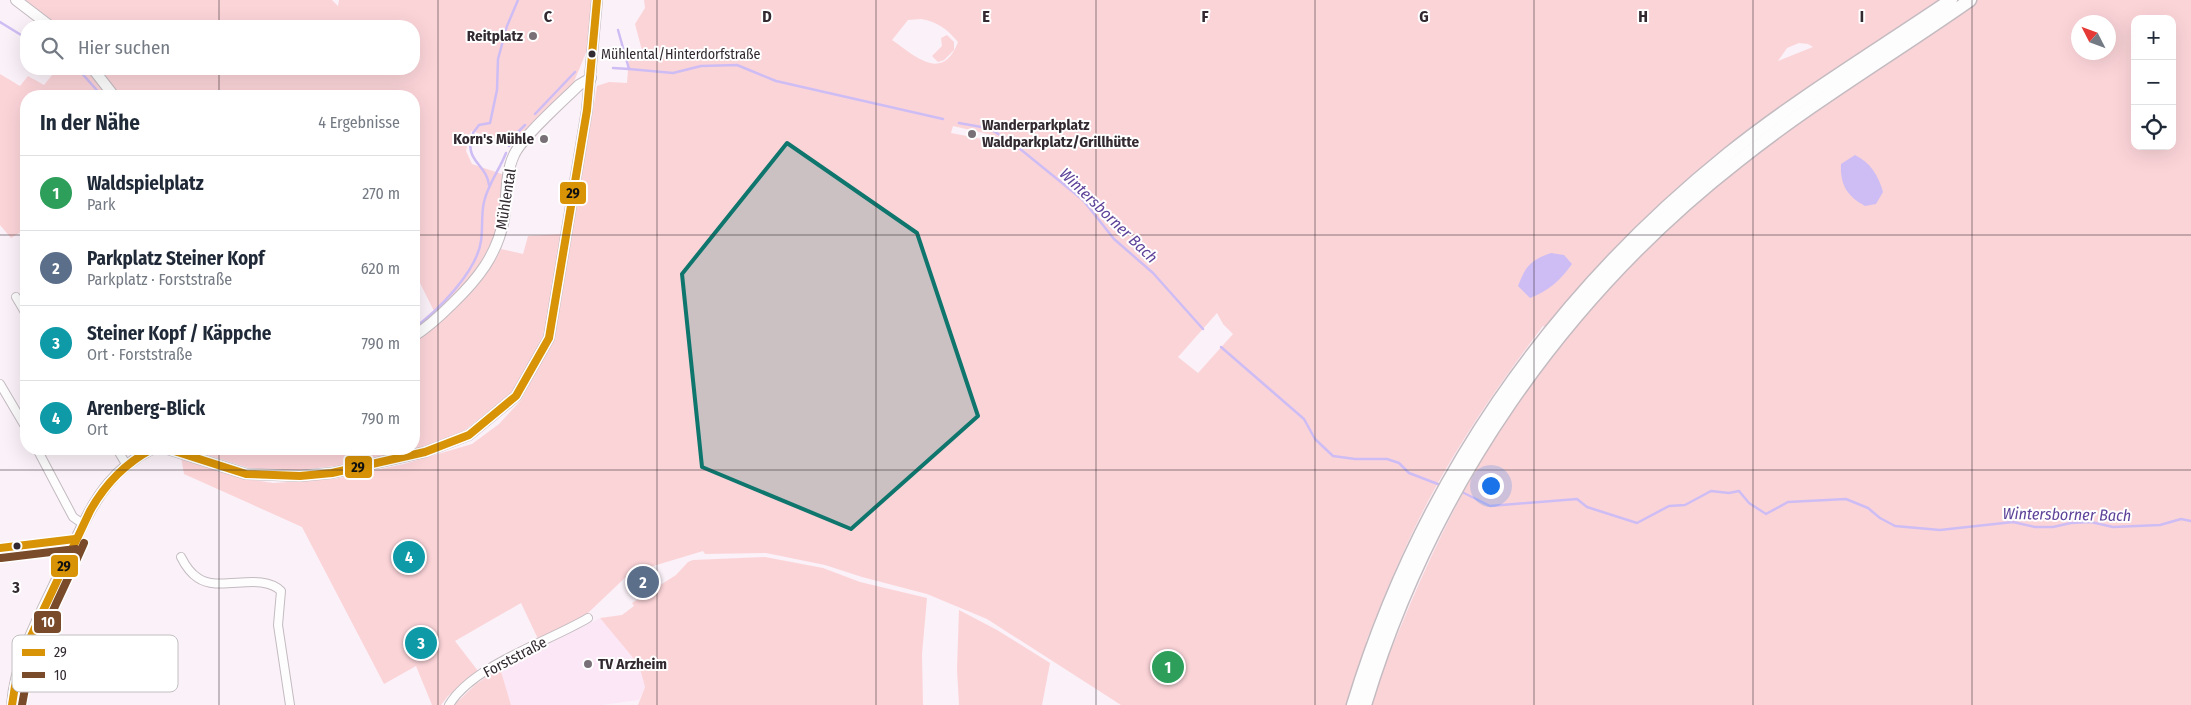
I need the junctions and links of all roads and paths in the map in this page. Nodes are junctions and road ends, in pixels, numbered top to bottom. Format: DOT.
graph roads {
  1 [pos="16,0"];
  2 [pos="597,0"];
  3 [pos="1951,0"];
  4 [pos="1970,0"];
  5 [pos="42,20"];
  6 [pos="98,75"];
  7 [pos="591,78"];
  8 [pos="109,90"];
  9 [pos="16,297"];
  10 [pos="20,304"];
  11 [pos="420,331"];
  12 [pos="1548,341"];
  13 [pos="0,384"];
  14 [pos="20,418"];
  15 [pos="420,453"];
  16 [pos="40,455"];
  17 [pos="121,455"];
  18 [pos="142,455"];
  19 [pos="187,455"];
  20 [pos="412,455"];
  21 [pos="126,464"];
  22 [pos="83,524"];
  23 [pos="75,539"];
  24 [pos="52,542"];
  25 [pos="0,548"];
  26 [pos="181,557"];
  27 [pos="66,561"];
  28 [pos="588,618"];
  29 [pos="31,635"];
  30 [pos="1382,637"];
  31 [pos="14,692"];
  32 [pos="12,705"];
  33 [pos="290,705"];
  34 [pos="449,705"];
  35 [pos="1353,705"];
  36 [pos="1365,705"];
  1 -- 5 [label="street"];
  2 -- 7 [label="street"];
  3 -- 12 [label="highway"];
  4 -- 12 [label="highway"];
  6 -- 8 [label="street"];
  7 -- 11 [label="street, Mühlental"];
  7 -- 15 [label="street"];
  9 -- 10 [label="street"];
  12 -- 30 [label="highway"];
  13 -- 14 [label="street"];
  16 -- 22 [label="street"];
  17 -- 21 [label="street"];
  18 -- 21 [label="street"];
  19 -- 20 [label="street"];
  21 -- 22 [label="street"];
  22 -- 23 [label="street"];
  23 -- 24 [label="street"];
  23 -- 27 [label="street"];
  24 -- 25 [label="street"];
  24 -- 27 [label="street"];
  26 -- 33 [label="street"];
  27 -- 29 [label="street"];
  28 -- 34 [label="street, Forststraße"];
  30 -- 35 [label="highway"];
  30 -- 36 [label="highway"];
  31 -- 32 [label="street"];
}
